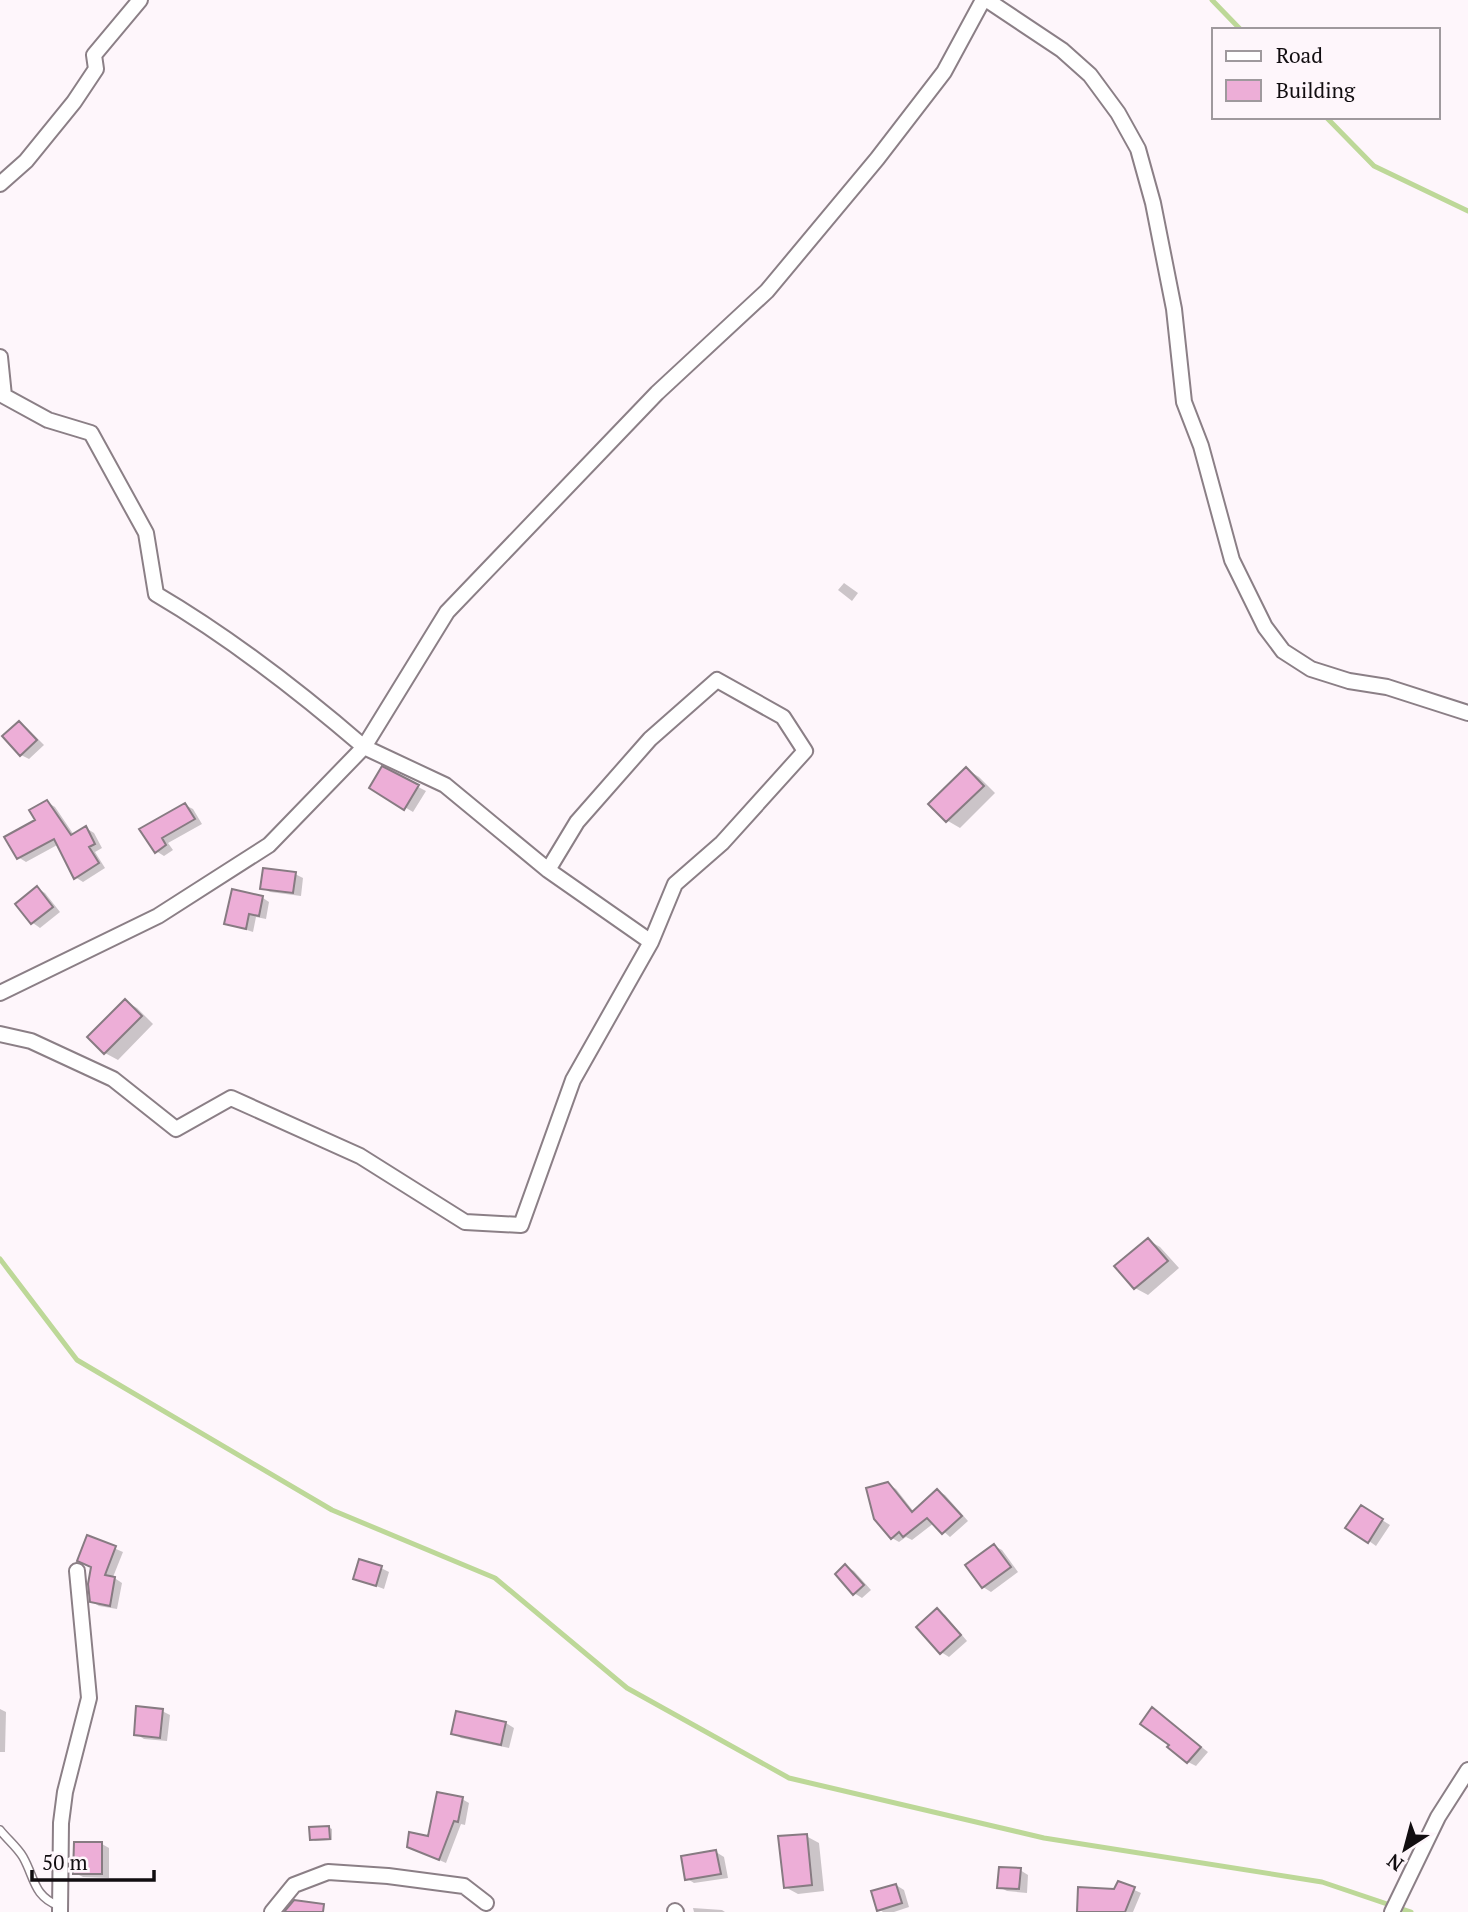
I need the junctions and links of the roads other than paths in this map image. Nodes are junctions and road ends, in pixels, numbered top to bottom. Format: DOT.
graph roads {
  1 [pos="140,0"];
  2 [pos="985,0"];
  3 [pos="0,184"];
  4 [pos="0,357"];
  5 [pos="1468,713"];
  6 [pos="364,747"];
  7 [pos="548,870"];
  8 [pos="651,942"];
  9 [pos="0,993"];
  10 [pos="0,1034"];
  11 [pos="77,1572"];
  12 [pos="1468,1770"];
  13 [pos="0,1830"];
  14 [pos="486,1903"];
  15 [pos="60,1909"];
  16 [pos="272,1912"];
  17 [pos="1392,1912"];
  1 -- 3 [label="street"];
  2 -- 5 [label="street"];
  2 -- 6 [label="street"];
  4 -- 6 [label="street"];
  6 -- 7 [label="street"];
  6 -- 9 [label="street"];
  7 -- 8 [label="street"];
  7 -- 8 [label="street"];
  8 -- 10 [label="street"];
  11 -- 15 [label="street"];
  12 -- 17 [label="street"];
  13 -- 15 [label="lane"];
  14 -- 16 [label="street"];
}
